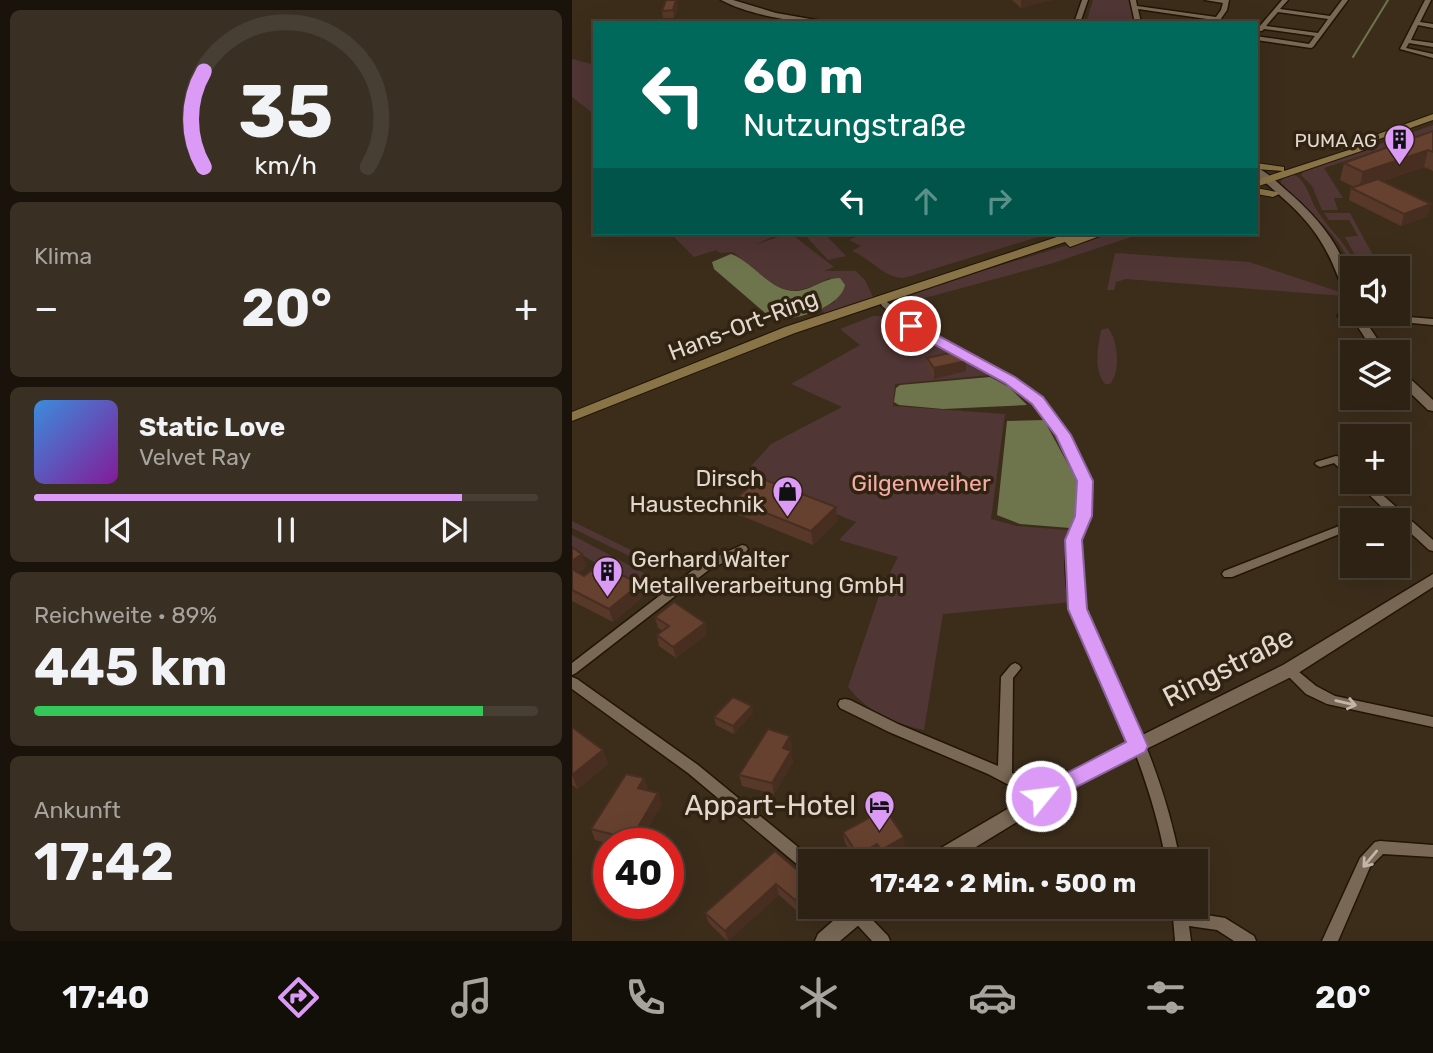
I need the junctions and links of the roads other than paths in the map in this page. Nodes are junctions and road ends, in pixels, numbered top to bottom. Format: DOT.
graph roads {
  1 [pos="725,0"];
  2 [pos="1085,0"];
  3 [pos="1208,0"];
  4 [pos="1285,0"];
  5 [pos="1331,0"];
  6 [pos="1428,0"];
  7 [pos="1225,1"];
  8 [pos="1344,1"];
  9 [pos="1134,4"];
  10 [pos="1425,7"];
  11 [pos="1433,8"];
  12 [pos="1277,10"];
  13 [pos="1332,18"];
  14 [pos="816,21"];
  15 [pos="1078,21"];
  16 [pos="1217,21"];
  17 [pos="1416,23"];
  18 [pos="1433,26"];
  19 [pos="1262,27"];
  20 [pos="1258,33"];
  21 [pos="1319,35"];
  22 [pos="1258,36"];
  23 [pos="1407,41"];
  24 [pos="1433,45"];
  25 [pos="1433,56"];
  26 [pos="1433,117"];
  27 [pos="1433,123"];
  28 [pos="1367,144"];
  29 [pos="1291,169"];
  30 [pos="1258,178"];
  31 [pos="1273,194"];
  32 [pos="1293,202"];
  33 [pos="1074,235"];
  34 [pos="1096,235"];
  35 [pos="1340,260"];
  36 [pos="933,280"];
  37 [pos="889,299"];
  38 [pos="1410,321"];
  39 [pos="1433,322"];
  40 [pos="1410,385"];
  41 [pos="1433,407"];
  42 [pos="572,417"];
  43 [pos="1340,463"];
  44 [pos="1320,464"];
  45 [pos="1373,494"];
  46 [pos="1387,508"];
  47 [pos="1410,528"];
  48 [pos="1340,531"];
  49 [pos="1433,547"];
  50 [pos="742,549"];
  51 [pos="1228,574"];
  52 [pos="1433,579"];
  53 [pos="1015,668"];
  54 [pos="572,670"];
  55 [pos="1289,670"];
  56 [pos="572,682"];
  57 [pos="844,704"];
  58 [pos="1433,722"];
  59 [pos="1137,746"];
  60 [pos="1005,774"];
  61 [pos="1041,796"];
  62 [pos="955,849"];
  63 [pos="1171,849"];
  64 [pos="1433,851"];
  65 [pos="798,856"];
  66 [pos="848,919"];
  67 [pos="866,919"];
  68 [pos="1181,919"];
  69 [pos="1206,919"];
  70 [pos="825,941"];
  71 [pos="882,941"];
  72 [pos="1183,941"];
  73 [pos="1248,941"];
  74 [pos="1330,941"];
  1 -- 14 [label="street"];
  2 -- 15 [label="street"];
  3 -- 7 [label="street"];
  4 -- 12 [label="street"];
  5 -- 8 [label="street"];
  6 -- 10 [label="street"];
  7 -- 16 [label="street"];
  8 -- 13 [label="street"];
  9 -- 16 [label="street"];
  10 -- 11 [label="street"];
  10 -- 17 [label="street"];
  12 -- 13 [label="street"];
  12 -- 19 [label="street"];
  13 -- 21 [label="street"];
  17 -- 18 [label="street"];
  17 -- 23 [label="street"];
  19 -- 20 [label="street"];
  19 -- 21 [label="street"];
  21 -- 22 [label="street"];
  23 -- 24 [label="street"];
  23 -- 25 [label="street"];
  26 -- 28 [label="main road"];
  27 -- 28 [label="main road"];
  28 -- 29 [label="main road"];
  29 -- 30 [label="main road"];
  29 -- 30 [label="main road"];
  30 -- 31 [label="main road"];
  30 -- 32 [label="street"];
  31 -- 32 [label="street"];
  32 -- 35 [label="street"];
  33 -- 36 [label="main road, Hans-Ort-Ring"];
  34 -- 36 [label="main road, Hans-Ort-Ring"];
  36 -- 37 [label="main road, Hans-Ort-Ring"];
  37 -- 42 [label="main road, Hans-Ort-Ring"];
  37 -- 59 [label="street"];
  38 -- 39 [label="street"];
  40 -- 41 [label="street"];
  43 -- 44 [label="street"];
  45 -- 46 [label="street"];
  47 -- 49 [label="street"];
  48 -- 51 [label="street"];
  50 -- 54 [label="street"];
  52 -- 55 [label="street, Ringstraße"];
  53 -- 60 [label="street"];
  55 -- 58 [label="street, one-way"];
  55 -- 59 [label="street, Ringstraße"];
  56 -- 65 [label="street"];
  57 -- 60 [label="street"];
  59 -- 61 [label="street, Ringstraße"];
  59 -- 63 [label="street"];
  60 -- 61 [label="street"];
  61 -- 62 [label="street, Ringstraße"];
  64 -- 74 [label="street, one-way"];
  66 -- 70 [label="street"];
  67 -- 71 [label="street"];
  68 -- 72 [label="street"];
  69 -- 73 [label="street"];
}
